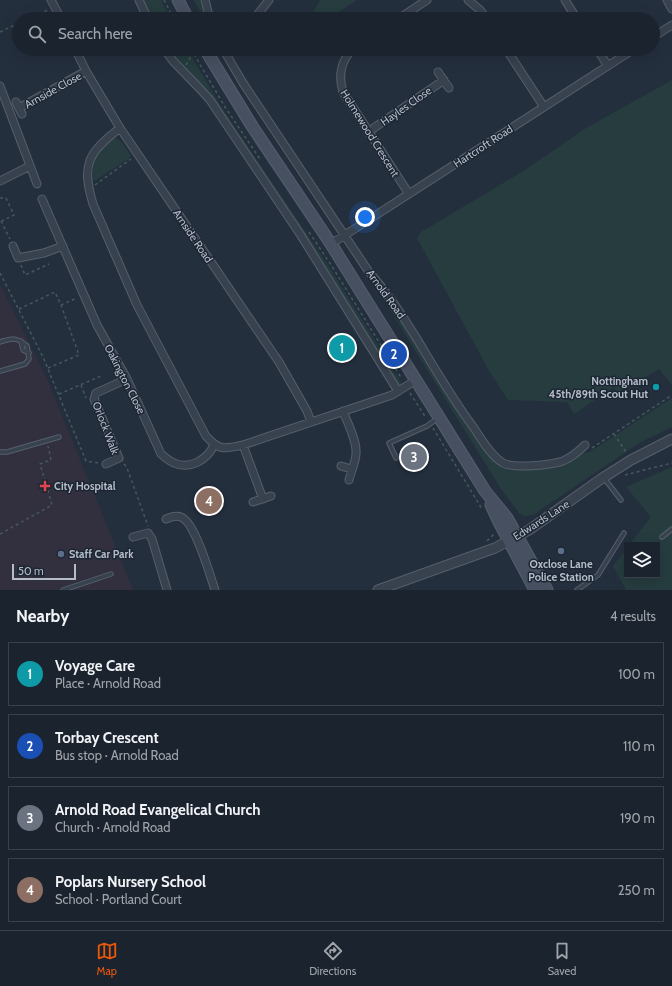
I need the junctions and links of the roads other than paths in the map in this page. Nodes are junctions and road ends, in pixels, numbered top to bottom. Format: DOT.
graph roads {
  1 [pos="139,0"];
  2 [pos="178,0"];
  3 [pos="205,0"];
  4 [pos="269,0"];
  5 [pos="427,0"];
  6 [pos="468,0"];
  7 [pos="565,0"];
  8 [pos="667,0"];
  9 [pos="53,3"];
  10 [pos="672,9"];
  11 [pos="58,12"];
  12 [pos="145,12"];
  13 [pos="184,12"];
  14 [pos="208,12"];
  15 [pos="260,12"];
  16 [pos="409,12"];
  17 [pos="482,12"];
  18 [pos="573,12"];
  19 [pos="672,25"];
  20 [pos="660,33"];
  21 [pos="78,56"];
  22 [pos="170,56"];
  23 [pos="212,56"];
  24 [pos="227,56"];
  25 [pos="347,56"];
  26 [pos="511,56"];
  27 [pos="602,56"];
  28 [pos="623,56"];
  29 [pos="608,66"];
  30 [pos="86,71"];
  31 [pos="438,72"];
  32 [pos="444,80"];
  33 [pos="0,86"];
  34 [pos="449,88"];
  35 [pos="2,95"];
  36 [pos="544,107"];
  37 [pos="19,108"];
  38 [pos="120,128"];
  39 [pos="368,132"];
  40 [pos="30,166"];
  41 [pos="0,181"];
  42 [pos="37,184"];
  43 [pos="409,194"];
  44 [pos="42,199"];
  45 [pos="344,235"];
  46 [pos="331,244"];
  47 [pos="13,246"];
  48 [pos="63,246"];
  49 [pos="0,342"];
  50 [pos="0,371"];
  51 [pos="127,379"];
  52 [pos="416,380"];
  53 [pos="398,391"];
  54 [pos="343,411"];
  55 [pos="439,417"];
  56 [pos="311,422"];
  57 [pos="59,437"];
  58 [pos="672,439"];
  59 [pos="585,444"];
  60 [pos="214,445"];
  61 [pos="243,445"];
  62 [pos="0,452"];
  63 [pos="396,458"];
  64 [pos="106,464"];
  65 [pos="341,466"];
  66 [pos="351,470"];
  67 [pos="604,478"];
  68 [pos="349,480"];
  69 [pos="271,496"];
  70 [pos="263,499"];
  71 [pos="621,500"];
  72 [pos="253,502"];
  73 [pos="185,510"];
  74 [pos="182,517"];
  75 [pos="166,519"];
  76 [pos="672,529"];
  77 [pos="624,533"];
  78 [pos="133,537"];
  79 [pos="662,537"];
  80 [pos="513,539"];
  81 [pos="111,574"];
  82 [pos="63,590"];
  83 [pos="167,590"];
  84 [pos="215,590"];
  85 [pos="378,590"];
  86 [pos="535,590"];
  87 [pos="547,590"];
  88 [pos="577,590"];
  1 -- 12 [label="street"];
  2 -- 13 [label="main road"];
  3 -- 14 [label="street"];
  4 -- 15 [label="street"];
  5 -- 16 [label="street"];
  6 -- 17 [label="street"];
  7 -- 18 [label="street"];
  8 -- 10 [label="street"];
  9 -- 11 [label="street"];
  19 -- 20 [label="street"];
  21 -- 30 [label="street, Arnside Road"];
  22 -- 53 [label="street"];
  23 -- 46 [label="main road, Arnold Road"];
  24 -- 45 [label="street, Arnold Road"];
  25 -- 39 [label="street, Holmewood Crescent"];
  26 -- 36 [label="street"];
  27 -- 29 [label="street"];
  28 -- 29 [label="street, Hartcroft Road"];
  29 -- 36 [label="street, Hartcroft Road"];
  30 -- 37 [label="street, Arnside Close"];
  30 -- 38 [label="street, Arnside Road"];
  31 -- 32 [label="street, Hayles Close"];
  32 -- 34 [label="street, Hayles Close"];
  32 -- 39 [label="street, Hayles Close"];
  33 -- 35 [label="street"];
  35 -- 40 [label="street"];
  36 -- 43 [label="street, Hartcroft Road"];
  38 -- 56 [label="street, Arnside Road"];
  38 -- 60 [label="street"];
  39 -- 43 [label="street, Holmewood Crescent"];
  40 -- 41 [label="street"];
  40 -- 42 [label="street"];
  43 -- 45 [label="street, Hartcroft Road"];
  44 -- 48 [label="street, Oakington Close"];
  45 -- 46 [label="street, Hartcroft Road"];
  45 -- 59 [label="street, Arnold Road"];
  46 -- 52 [label="main road, Arnold Road"];
  47 -- 48 [label="street"];
  48 -- 51 [label="street, Oakington Close"];
  49 -- 50 [label="lane"];
  51 -- 60 [label="street, Oakington Close"];
  51 -- 64 [label="street, Orlock Walk"];
  52 -- 53 [label="street"];
  52 -- 55 [label="main road, Arnold Road"];
  53 -- 54 [label="street"];
  54 -- 56 [label="street"];
  54 -- 66 [label="street"];
  55 -- 63 [label="lane"];
  55 -- 80 [label="main road, Arnold Road"];
  56 -- 61 [label="street"];
  57 -- 62 [label="lane"];
  58 -- 67 [label="street, Edwards Lane"];
  60 -- 61 [label="street"];
  61 -- 70 [label="street"];
  65 -- 66 [label="street"];
  66 -- 68 [label="street"];
  67 -- 71 [label="lane"];
  67 -- 80 [label="street, Edwards Lane"];
  69 -- 70 [label="street"];
  70 -- 72 [label="street"];
  73 -- 74 [label="street"];
  74 -- 75 [label="street"];
  74 -- 84 [label="street"];
  76 -- 79 [label="lane"];
  77 -- 88 [label="lane"];
  78 -- 83 [label="street"];
  80 -- 85 [label="street, Edwards Lane"];
  80 -- 86 [label="main road"];
  80 -- 87 [label="main road"];
  81 -- 82 [label="lane"];
}
